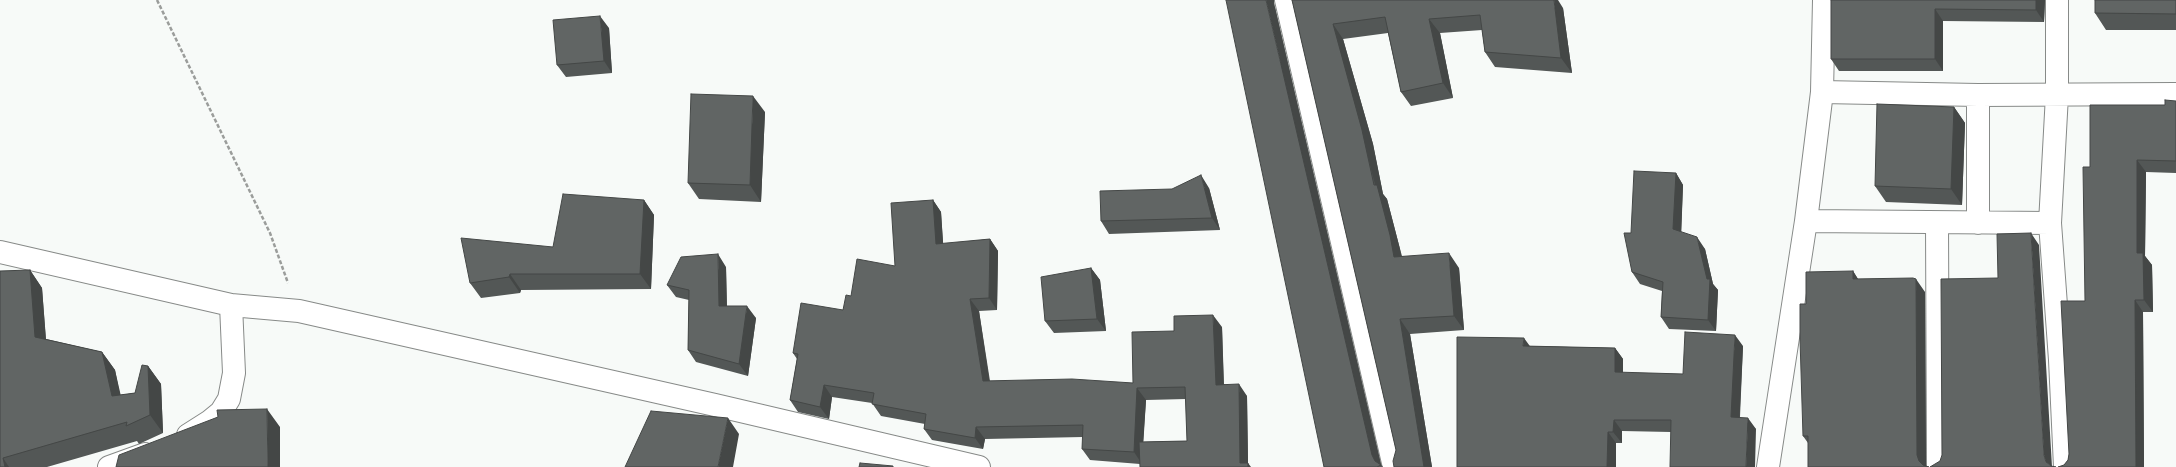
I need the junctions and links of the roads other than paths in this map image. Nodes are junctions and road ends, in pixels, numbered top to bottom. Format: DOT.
graph roads {
  1 [pos="1286,0"];
  2 [pos="1824,0"];
  3 [pos="2057,0"];
  4 [pos="1822,92"];
  5 [pos="2176,94"];
  6 [pos="1978,95"];
  7 [pos="2057,96"];
  8 [pos="1806,221"];
  9 [pos="1937,223"];
  10 [pos="1978,223"];
  11 [pos="2050,223"];
  12 [pos="0,252"];
  13 [pos="231,305"];
  14 [pos="109,467"];
  15 [pos="979,467"];
  16 [pos="1394,467"];
  17 [pos="1768,467"];
  18 [pos="1938,467"];
  19 [pos="2065,467"];
  1 -- 16 [label="street"];
  2 -- 4 [label="street"];
  3 -- 7 [label="street"];
  4 -- 6 [label="street"];
  4 -- 8 [label="street"];
  5 -- 7 [label="street"];
  6 -- 7 [label="street"];
  6 -- 10 [label="street"];
  7 -- 11 [label="street"];
  8 -- 9 [label="street"];
  8 -- 17 [label="street"];
  9 -- 10 [label="street"];
  9 -- 18 [label="street"];
  10 -- 11 [label="street"];
  11 -- 19 [label="street"];
  12 -- 13 [label="street"];
  13 -- 14 [label="street"];
  13 -- 15 [label="street"];
}
